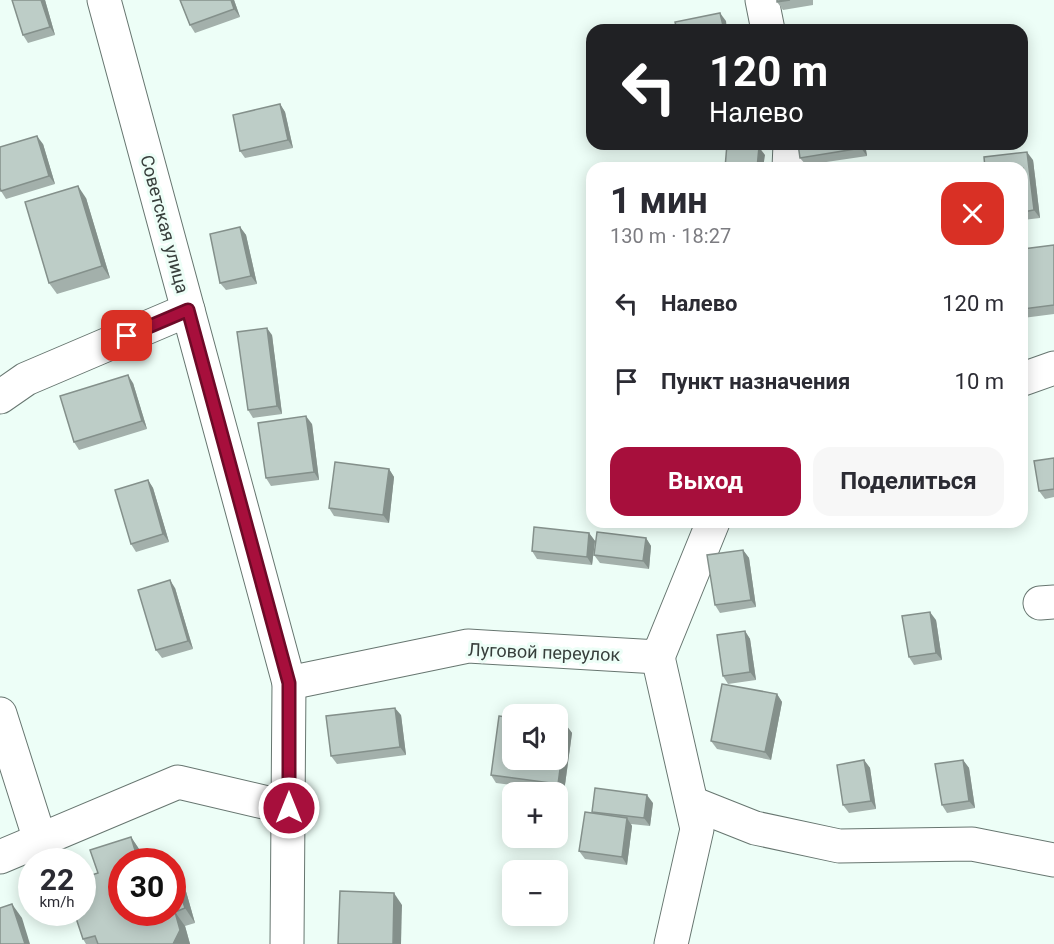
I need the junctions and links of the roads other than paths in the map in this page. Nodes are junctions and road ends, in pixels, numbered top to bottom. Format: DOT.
graph roads {
  1 [pos="104,0"];
  2 [pos="762,0"];
  3 [pos="767,24"];
  4 [pos="188,310"];
  5 [pos="1054,368"];
  6 [pos="1028,378"];
  7 [pos="0,397"];
  8 [pos="711,528"];
  9 [pos="658,657"];
  10 [pos="289,683"];
  11 [pos="0,714"];
  12 [pos="692,803"];
  13 [pos="289,808"];
  14 [pos="40,840"];
  15 [pos="0,857"];
  16 [pos="1054,860"];
  17 [pos="287,944"];
  18 [pos="671,944"];
  1 -- 4 [label="street, Советская улица"];
  2 -- 3 [label="street"];
  4 -- 7 [label="street"];
  4 -- 10 [label="street, Советская улица"];
  5 -- 6 [label="street"];
  8 -- 9 [label="street"];
  9 -- 10 [label="street, Луговой переулок"];
  9 -- 12 [label="street"];
  10 -- 13 [label="street, Советская улица"];
  11 -- 14 [label="street"];
  12 -- 16 [label="street"];
  12 -- 18 [label="street"];
  13 -- 14 [label="street"];
  13 -- 17 [label="street, Советская улица"];
  14 -- 15 [label="street"];
}
